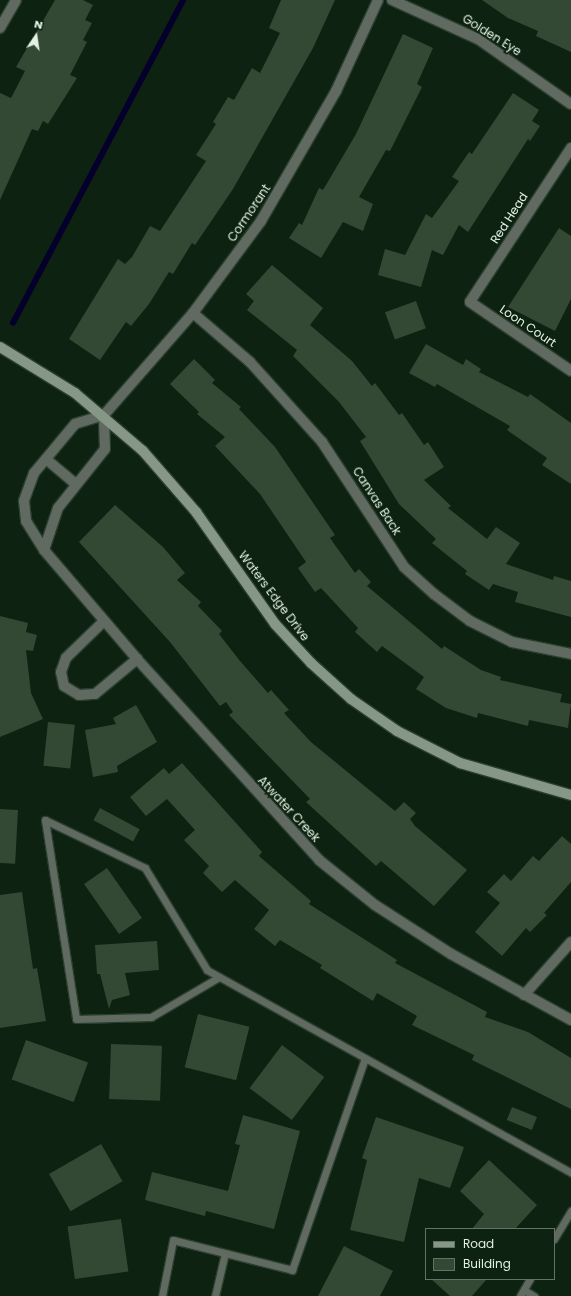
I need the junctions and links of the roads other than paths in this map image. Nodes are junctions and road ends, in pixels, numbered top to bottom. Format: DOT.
graph roads {
  1 [pos="16,0"];
  2 [pos="378,0"];
  3 [pos="392,0"];
  4 [pos="0,28"];
  5 [pos="571,104"];
  6 [pos="571,148"];
  7 [pos="470,302"];
  8 [pos="194,313"];
  9 [pos="0,348"];
  10 [pos="571,371"];
  11 [pos="104,415"];
  12 [pos="46,459"];
  13 [pos="76,484"];
  14 [pos="44,550"];
  15 [pos="104,621"];
  16 [pos="571,654"];
  17 [pos="137,659"];
  18 [pos="571,795"];
  19 [pos="571,942"];
  20 [pos="219,977"];
  21 [pos="524,994"];
  22 [pos="571,1020"];
  23 [pos="365,1058"];
  24 [pos="571,1174"];
  25 [pos="571,1211"];
  26 [pos="555,1237"];
  27 [pos="226,1253"];
  28 [pos="529,1280"];
  29 [pos="522,1293"];
  30 [pos="162,1296"];
  31 [pos="215,1296"];
  32 [pos="534,1296"];
  1 -- 4 [label="street"];
  2 -- 8 [label="street, Cormorant"];
  3 -- 5 [label="street, Golden Eye"];
  6 -- 7 [label="street, Red Head"];
  7 -- 10 [label="street, Loon Court"];
  8 -- 11 [label="street, Cormorant"];
  8 -- 16 [label="street, Canvas Back"];
  9 -- 11 [label="street, Waters Edge Drive"];
  11 -- 12 [label="street, Atwater Creek"];
  11 -- 13 [label="street"];
  11 -- 18 [label="street, Waters Edge Drive"];
  12 -- 13 [label="street"];
  12 -- 14 [label="street, Atwater Creek"];
  13 -- 14 [label="street"];
  14 -- 15 [label="street, Atwater Creek"];
  15 -- 17 [label="street, Atwater Creek"];
  15 -- 17 [label="street"];
  17 -- 21 [label="street, Atwater Creek"];
  19 -- 21 [label="street"];
  20 -- 20 [label="lane"];
  20 -- 23 [label="lane"];
  21 -- 22 [label="street, Atwater Creek"];
  23 -- 24 [label="lane"];
  23 -- 27 [label="lane"];
  25 -- 26 [label="lane"];
  27 -- 30 [label="lane"];
  27 -- 31 [label="lane"];
  28 -- 29 [label="lane"];
  29 -- 32 [label="lane"];
}
